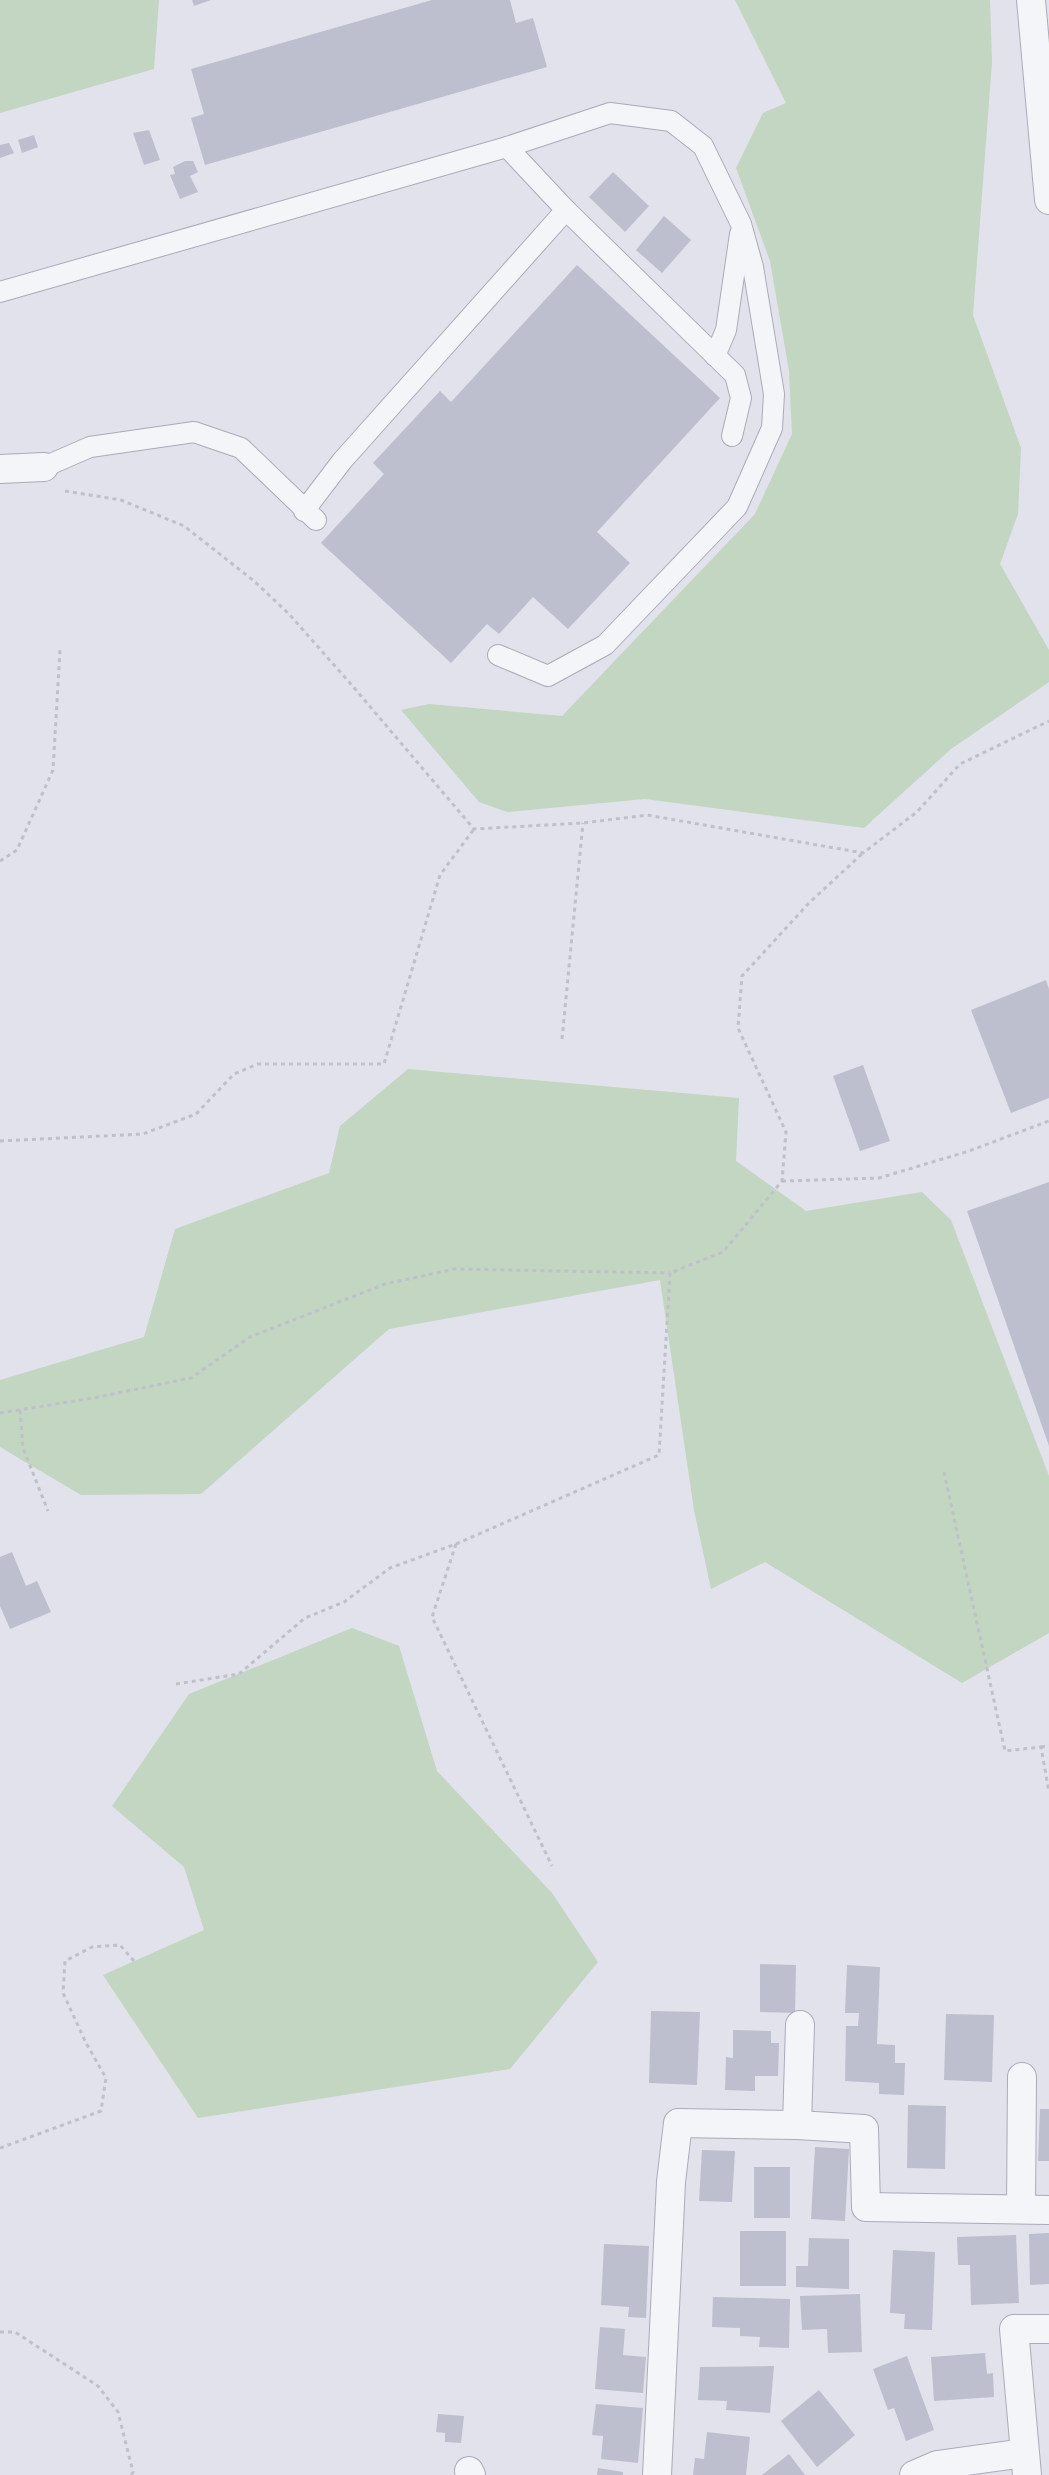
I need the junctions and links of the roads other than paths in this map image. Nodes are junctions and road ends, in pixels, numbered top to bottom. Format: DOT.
graph roads {
  1 [pos="1031,0"];
  2 [pos="507,147"];
  3 [pos="1049,200"];
  4 [pos="566,210"];
  5 [pos="741,224"];
  6 [pos="0,292"];
  7 [pos="715,356"];
  8 [pos="732,436"];
  9 [pos="44,467"];
  10 [pos="0,469"];
  11 [pos="498,655"];
  12 [pos="800,2025"];
  13 [pos="1022,2077"];
  14 [pos="797,2125"];
  15 [pos="1021,2209"];
  16 [pos="1049,2210"];
  17 [pos="1049,2329"];
  18 [pos="1026,2464"];
  19 [pos="657,2475"];
  20 [pos="914,2475"];
  1 -- 3 [label="street"];
  2 -- 4 [label="lane"];
  2 -- 5 [label="lane"];
  2 -- 6 [label="lane"];
  4 -- 7 [label="lane"];
  4 -- 9 [label="lane"];
  5 -- 7 [label="lane"];
  5 -- 11 [label="lane"];
  7 -- 8 [label="lane"];
  9 -- 10 [label="street"];
  12 -- 14 [label="street"];
  13 -- 15 [label="street"];
  14 -- 15 [label="street"];
  14 -- 19 [label="street"];
  15 -- 16 [label="street"];
  17 -- 18 [label="street"];
  18 -- 20 [label="street"];
}
